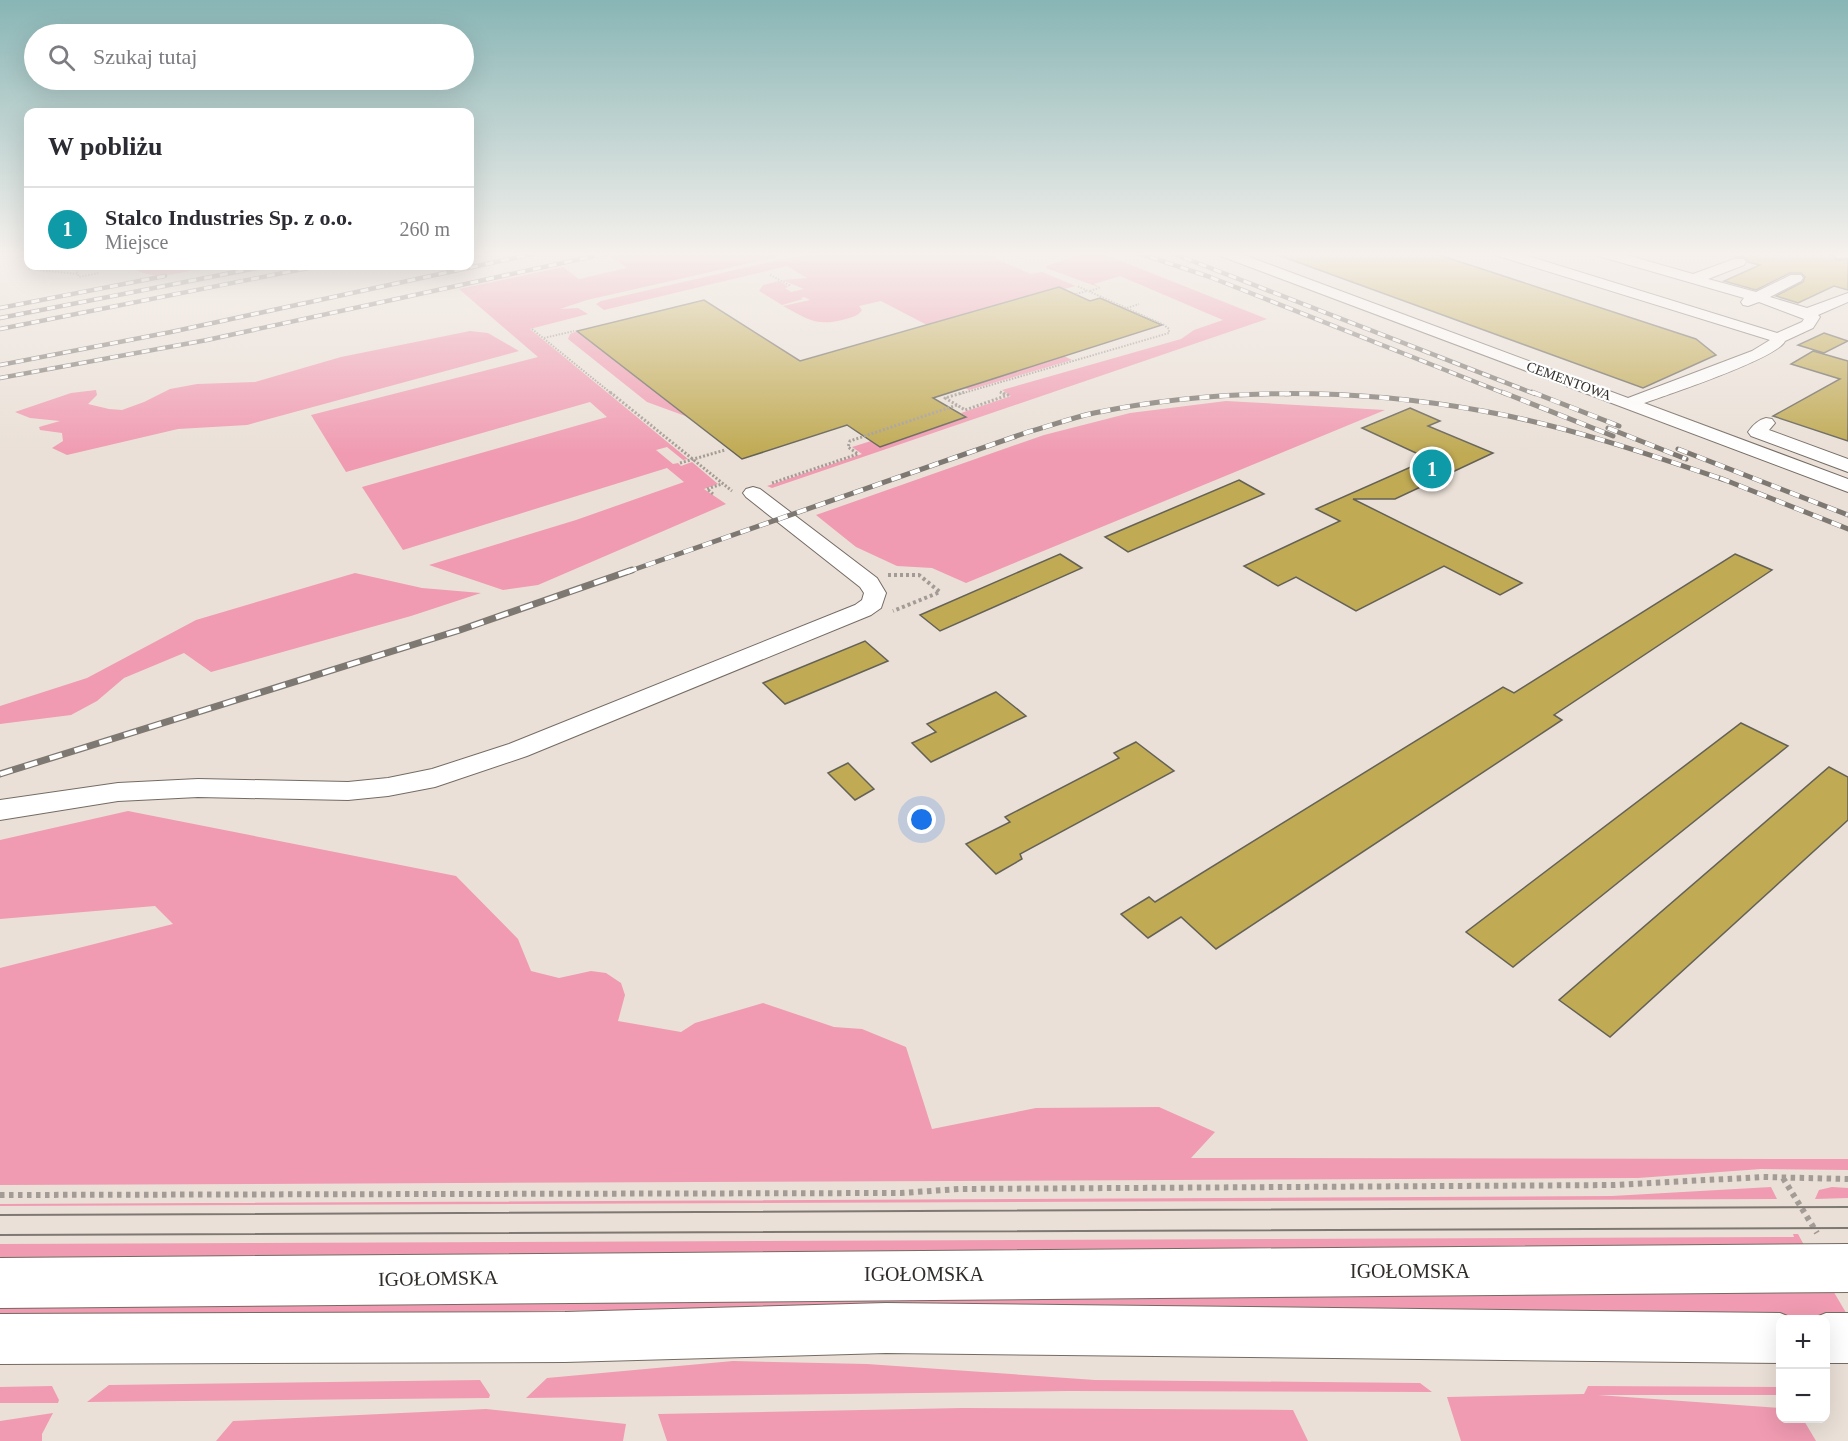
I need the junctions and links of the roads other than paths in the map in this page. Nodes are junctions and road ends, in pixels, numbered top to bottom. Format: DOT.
graph roads {
  1 [pos="1403,319"];
  2 [pos="1720,319"];
  3 [pos="1811,319"];
  4 [pos="1778,338"];
  5 [pos="1629,404"];
  6 [pos="1766,423"];
  7 [pos="1848,466"];
  8 [pos="1848,486"];
  9 [pos="751,492"];
  10 [pos="0,810"];
  11 [pos="1832,1251"];
  12 [pos="0,1282"];
  13 [pos="1776,1338"];
  14 [pos="1830,1338"];
  15 [pos="1848,1338"];
  16 [pos="0,1339"];
  1 -- 5 [label="lane, CEMENTOWA"];
  2 -- 4 [label="lane"];
  3 -- 4 [label="lane"];
  4 -- 5 [label="lane"];
  5 -- 8 [label="lane, CEMENTOWA"];
  6 -- 7 [label="lane"];
  9 -- 10 [label="lane"];
  11 -- 12 [label="main road, IGOŁOMSKA"];
  13 -- 16 [label="main road"];
  14 -- 15 [label="main road"];
}
